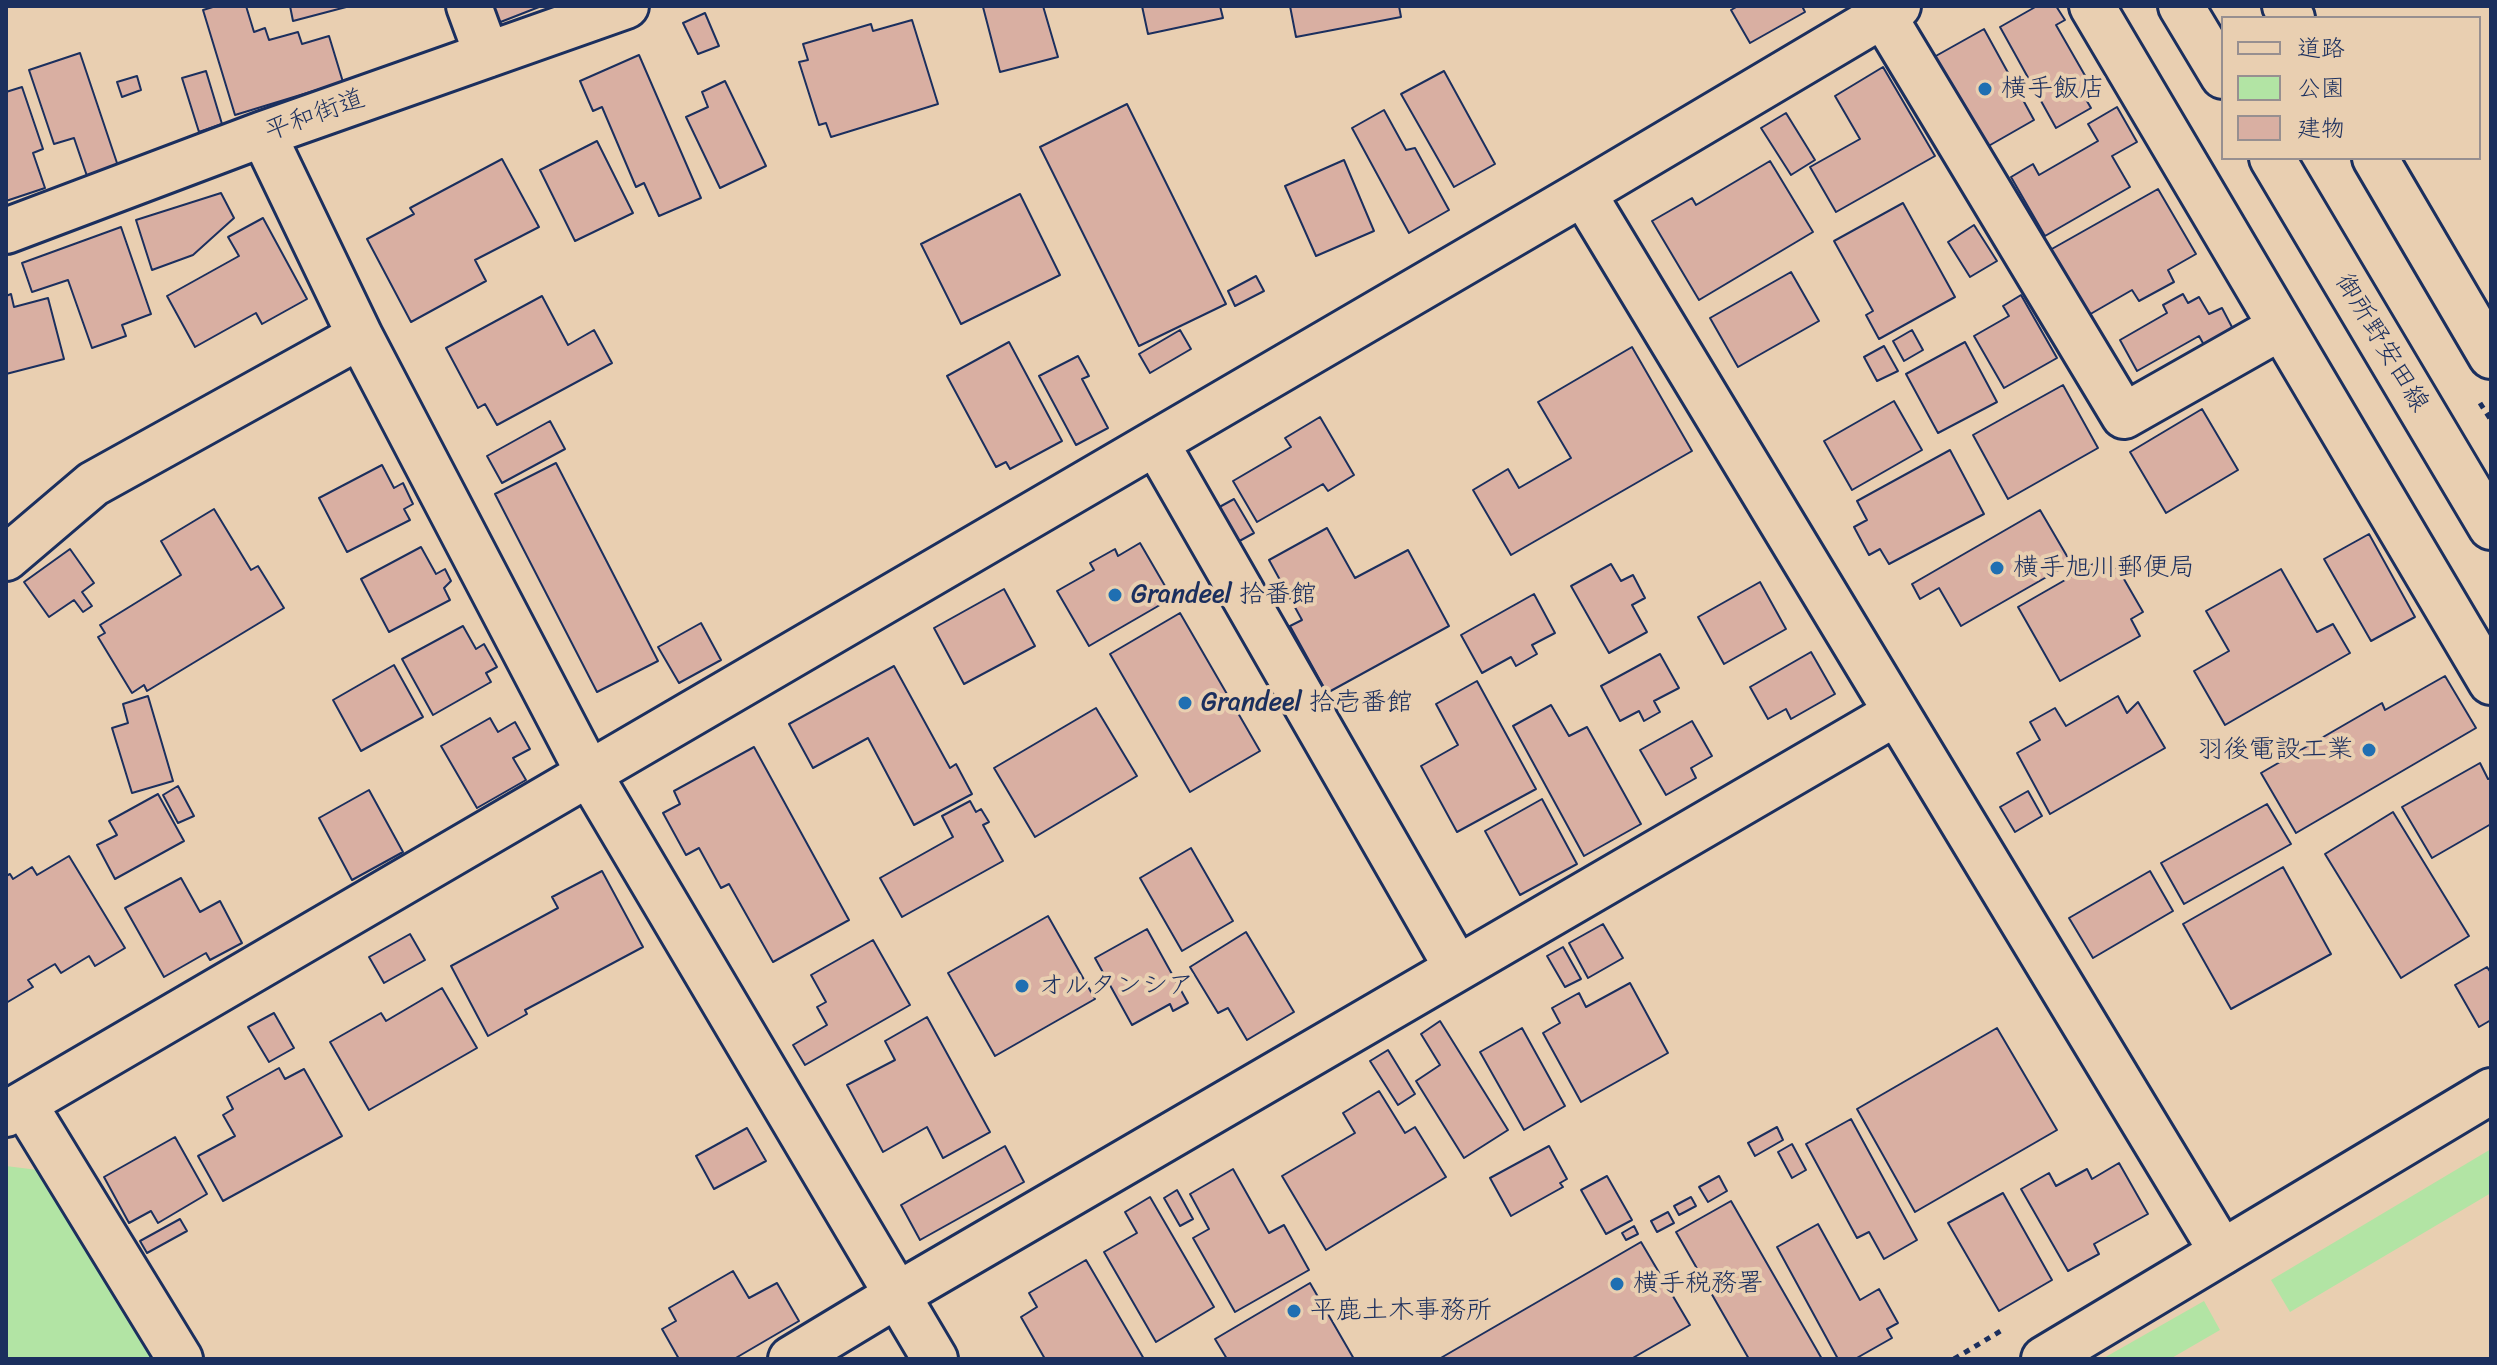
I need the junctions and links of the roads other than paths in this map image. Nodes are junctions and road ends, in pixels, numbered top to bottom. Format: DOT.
graph roads {
  1 [pos="469,6"];
  2 [pos="626,6"];
  3 [pos="2092,6"];
  4 [pos="2181,6"];
  5 [pos="1890,11"];
  6 [pos="487,55"];
  7 [pos="2221,73"];
  8 [pos="263,134"];
  9 [pos="2273,160"];
  10 [pos="2376,160"];
  11 [pos="1583,193"];
  12 [pos="6,231"];
  13 [pos="2281,327"];
  14 [pos="360,336"];
  15 [pos="2491,356"];
  16 [pos="1156,443"];
  17 [pos="2491,527"];
  18 [pos="6,558"];
  19 [pos="2491,682"];
  20 [pos="1896,713"];
  21 [pos="589,774"];
  22 [pos="1457,968"];
  23 [pos="2491,1091"];
  24 [pos="15,1109"];
  25 [pos="2222,1252"];
  26 [pos="897,1295"];
  27 [pos="180,1359"];
  28 [pos="791,1359"];
  29 [pos="935,1359"];
  30 [pos="2044,1359"];
  1 -- 6 [label="street"];
  2 -- 6 [label="street, 平和街道"];
  3 -- 13 [label="street"];
  4 -- 7 [label="street"];
  5 -- 11 [label="street"];
  5 -- 13 [label="street"];
  6 -- 8 [label="street, 平和街道"];
  8 -- 12 [label="street, 平和街道"];
  8 -- 14 [label="street"];
  9 -- 17 [label="street, 御所野安田線"];
  10 -- 15 [label="street"];
  11 -- 16 [label="street"];
  11 -- 20 [label="street"];
  13 -- 19 [label="street"];
  14 -- 18 [label="street"];
  14 -- 21 [label="street"];
  16 -- 21 [label="street"];
  16 -- 22 [label="street"];
  20 -- 22 [label="street"];
  20 -- 25 [label="street"];
  21 -- 24 [label="street"];
  21 -- 26 [label="street"];
  22 -- 26 [label="street"];
  23 -- 25 [label="street"];
  24 -- 27 [label="street"];
  25 -- 30 [label="street"];
  26 -- 28 [label="street"];
  26 -- 29 [label="street"];
}
